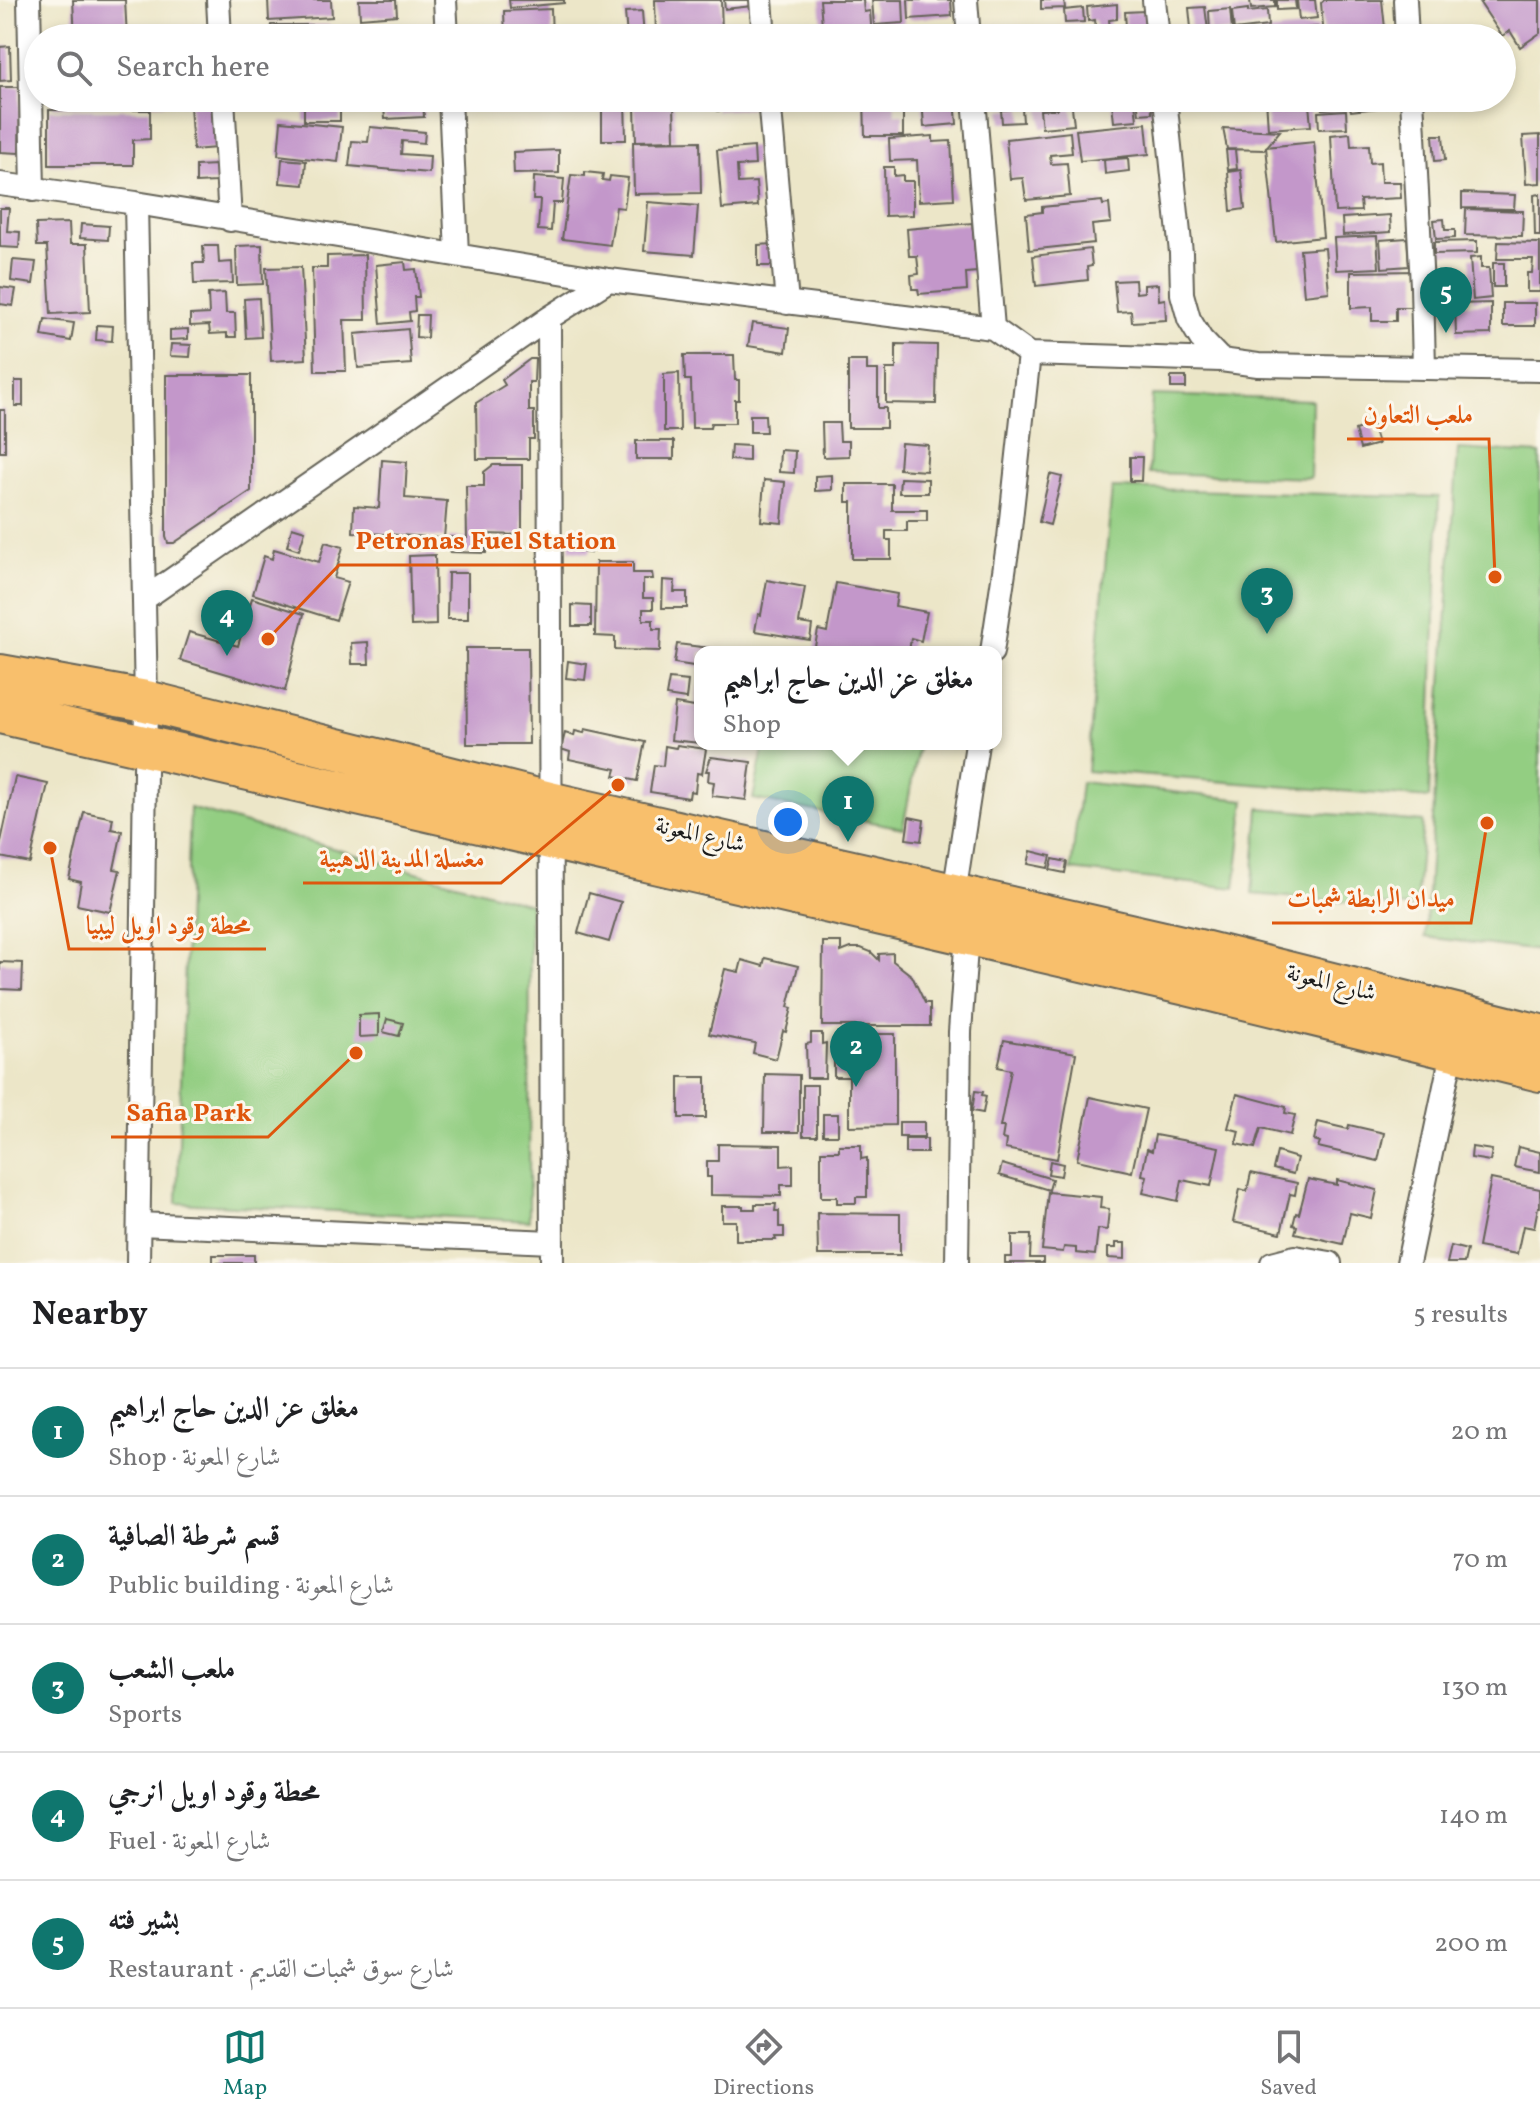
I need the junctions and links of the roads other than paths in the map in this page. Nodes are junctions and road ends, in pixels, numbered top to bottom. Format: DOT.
graph roads {
  1 [pos="29,0"];
  2 [pos="218,0"];
  3 [pos="445,0"];
  4 [pos="761,0"];
  5 [pos="966,0"];
  6 [pos="1154,0"];
  7 [pos="1405,0"];
  8 [pos="30,24"];
  9 [pos="219,24"];
  10 [pos="446,24"];
  11 [pos="763,24"];
  12 [pos="968,24"];
  13 [pos="1157,24"];
  14 [pos="1406,24"];
  15 [pos="31,112"];
  16 [pos="224,112"];
  17 [pos="451,112"];
  18 [pos="770,112"];
  19 [pos="975,112"];
  20 [pos="1166,112"];
  21 [pos="1413,112"];
  22 [pos="0,184"];
  23 [pos="33,190"];
  24 [pos="136,203"];
  25 [pos="230,220"];
  26 [pos="457,254"];
  27 [pos="609,280"];
  28 [pos="787,303"];
  29 [pos="549,318"];
  30 [pos="993,328"];
  31 [pos="1029,354"];
  32 [pos="1221,360"];
  33 [pos="1424,368"];
  34 [pos="1540,370"];
  35 [pos="144,599"];
  36 [pos="993,646"];
  37 [pos="0,675"];
  38 [pos="146,701"];
  39 [pos="0,713"];
  40 [pos="146,748"];
  41 [pos="976,750"];
  42 [pos="550,820"];
  43 [pos="954,894"];
  44 [pos="967,934"];
  45 [pos="1540,1035"];
  46 [pos="1453,1048"];
  47 [pos="1540,1071"];
  48 [pos="139,1224"];
  49 [pos="552,1253"];
  50 [pos="138,1263"];
  51 [pos="957,1263"];
  52 [pos="1272,1263"];
  53 [pos="1330,1263"];
  54 [pos="1408,1263"];
  1 -- 8 [label="street"];
  2 -- 9 [label="street"];
  3 -- 10 [label="street"];
  4 -- 11 [label="street"];
  5 -- 12 [label="street"];
  6 -- 13 [label="street"];
  7 -- 14 [label="street"];
  15 -- 23 [label="street"];
  16 -- 25 [label="street"];
  17 -- 26 [label="street"];
  18 -- 28 [label="street"];
  19 -- 30 [label="street"];
  20 -- 32 [label="street"];
  21 -- 33 [label="street"];
  22 -- 23 [label="street"];
  23 -- 24 [label="street"];
  24 -- 25 [label="street"];
  24 -- 35 [label="street"];
  25 -- 26 [label="street"];
  26 -- 27 [label="street"];
  27 -- 28 [label="street"];
  27 -- 29 [label="street"];
  28 -- 30 [label="street"];
  29 -- 35 [label="street"];
  29 -- 42 [label="street"];
  30 -- 31 [label="street"];
  31 -- 32 [label="street"];
  31 -- 36 [label="street"];
  32 -- 33 [label="street"];
  33 -- 34 [label="street"];
  35 -- 38 [label="street"];
  37 -- 38 [label="highway, شارع المعونة"];
  38 -- 40 [label="street"];
  38 -- 42 [label="highway, شارع المعونة"];
  39 -- 40 [label="highway, شارع المعونة"];
  40 -- 42 [label="highway, شارع المعونة"];
  40 -- 48 [label="street"];
  41 -- 43 [label="street"];
  42 -- 43 [label="highway, شارع المعونة"];
  42 -- 44 [label="highway, شارع المعونة"];
  42 -- 49 [label="street"];
  43 -- 44 [label="street"];
  43 -- 45 [label="highway, شارع المعونة"];
  44 -- 46 [label="highway, شارع المعونة"];
  44 -- 51 [label="street"];
  46 -- 47 [label="highway, شارع المعونة"];
  46 -- 54 [label="street"];
  48 -- 49 [label="street"];
  48 -- 50 [label="street"];
  52 -- 53 [label="street"];
}
